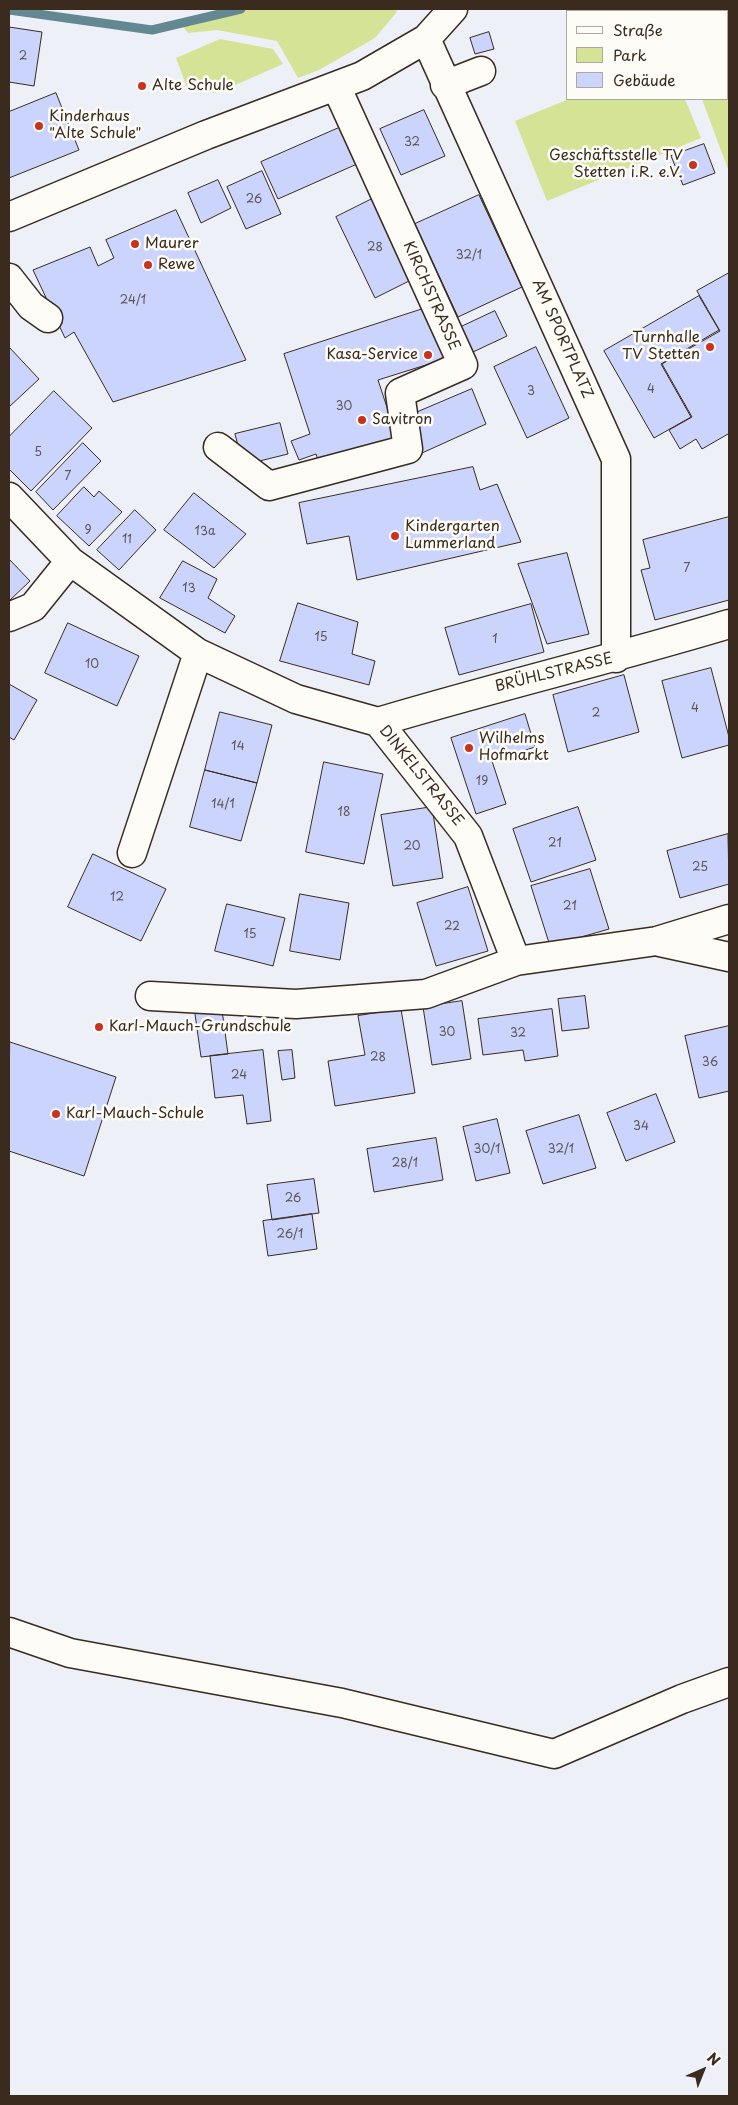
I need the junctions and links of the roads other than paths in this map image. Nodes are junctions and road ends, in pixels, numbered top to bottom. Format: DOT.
graph roads {
  1 [pos="453,9"];
  2 [pos="426,39"];
  3 [pos="481,71"];
  4 [pos="445,84"];
  5 [pos="336,86"];
  6 [pos="9,217"];
  7 [pos="9,278"];
  8 [pos="48,318"];
  9 [pos="218,447"];
  10 [pos="9,497"];
  11 [pos="70,561"];
  12 [pos="9,617"];
  13 [pos="729,624"];
  14 [pos="198,653"];
  15 [pos="616,658"];
  16 [pos="378,722"];
  17 [pos="132,853"];
  18 [pos="729,920"];
  19 [pos="657,941"];
  20 [pos="729,957"];
  21 [pos="516,961"];
  22 [pos="150,996"];
  23 [pos="9,1632"];
  24 [pos="729,1682"];
  1 -- 2 [label="street"];
  2 -- 4 [label="street, AM SPORTPLATZ"];
  2 -- 5 [label="street"];
  3 -- 4 [label="street"];
  4 -- 15 [label="street, AM SPORTPLATZ"];
  5 -- 6 [label="street"];
  5 -- 9 [label="street, KIRCHSTRASSE"];
  7 -- 8 [label="street"];
  10 -- 11 [label="street, DINKELSTRASSE"];
  11 -- 12 [label="street"];
  11 -- 14 [label="street, DINKELSTRASSE"];
  13 -- 15 [label="street, BRÜHLSTRASSE"];
  14 -- 16 [label="street, DINKELSTRASSE"];
  14 -- 17 [label="street"];
  15 -- 16 [label="street, BRÜHLSTRASSE"];
  16 -- 21 [label="street, DINKELSTRASSE"];
  18 -- 19 [label="street"];
  19 -- 20 [label="street"];
  19 -- 21 [label="street"];
  21 -- 22 [label="street"];
  23 -- 24 [label="street"];
}
